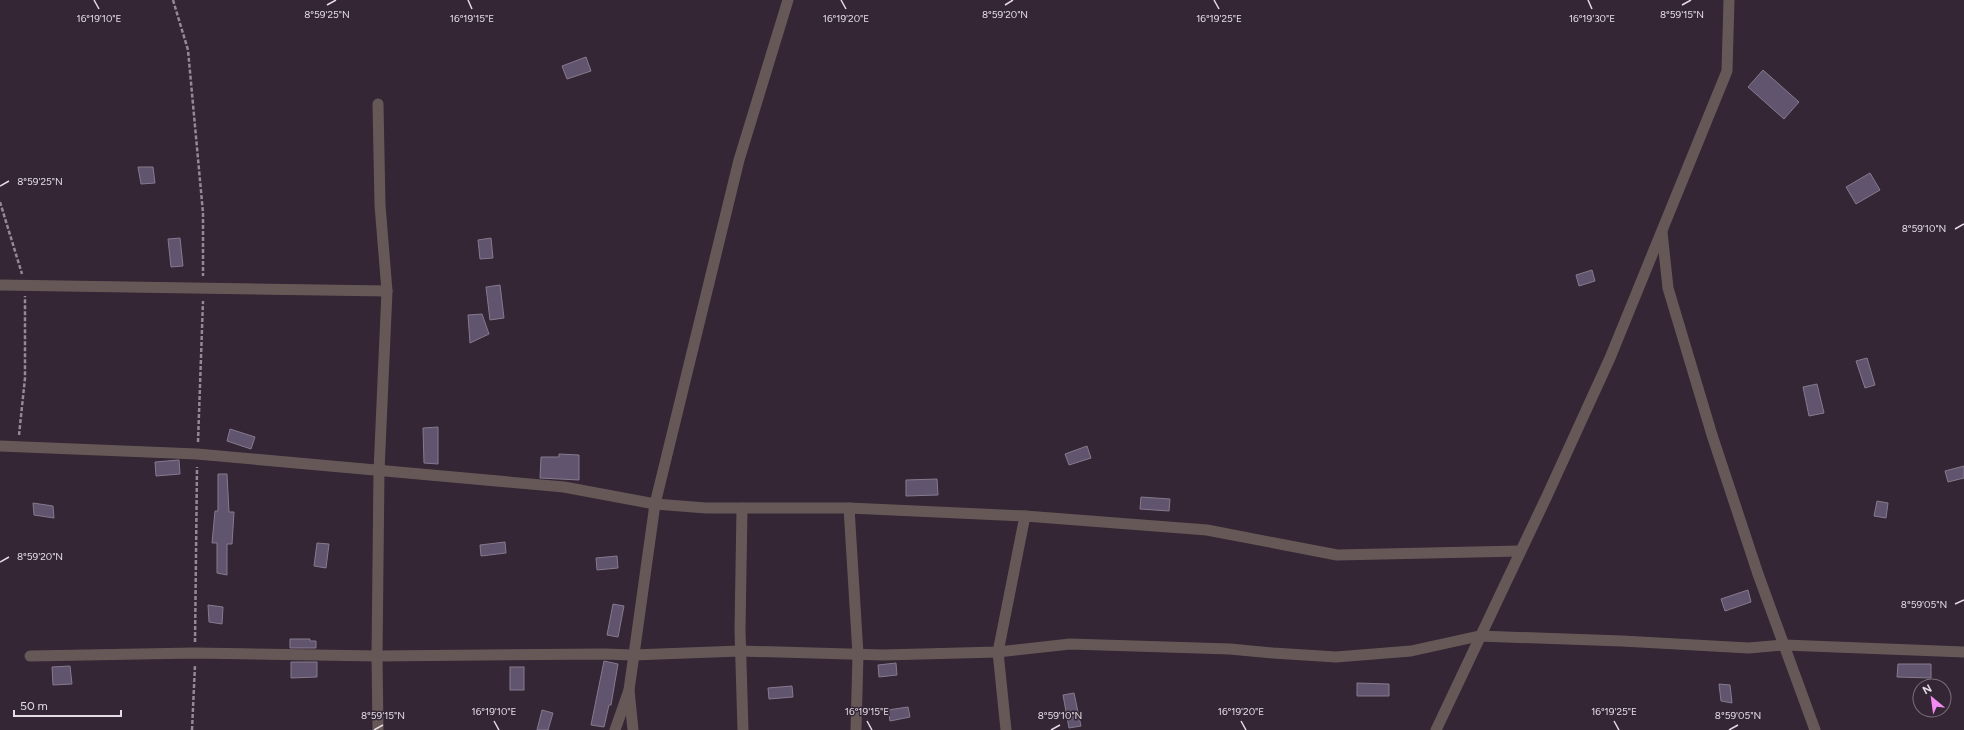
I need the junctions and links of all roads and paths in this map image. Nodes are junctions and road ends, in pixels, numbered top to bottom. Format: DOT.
graph roads {
  1 [pos="173,0"];
  2 [pos="788,0"];
  3 [pos="1729,0"];
  4 [pos="378,104"];
  5 [pos="0,202"];
  6 [pos="1662,231"];
  7 [pos="26,284"];
  8 [pos="0,285"];
  9 [pos="204,287"];
  10 [pos="387,290"];
  11 [pos="0,446"];
  12 [pos="18,447"];
  13 [pos="197,454"];
  14 [pos="379,471"];
  15 [pos="655,504"];
  16 [pos="742,508"];
  17 [pos="849,508"];
  18 [pos="1026,516"];
  19 [pos="1520,551"];
  20 [pos="1479,636"];
  21 [pos="1784,646"];
  22 [pos="740,651"];
  23 [pos="998,652"];
  24 [pos="1964,652"];
  25 [pos="195,653"];
  26 [pos="858,654"];
  27 [pos="633,655"];
  28 [pos="30,656"];
  29 [pos="377,656"];
  30 [pos="629,690"];
  31 [pos="192,730"];
  32 [pos="378,730"];
  33 [pos="615,730"];
  34 [pos="634,730"];
  35 [pos="743,730"];
  36 [pos="856,730"];
  37 [pos="1006,730"];
  38 [pos="1436,730"];
  39 [pos="1815,730"];
  1 -- 9 [label="path"];
  2 -- 15 [label="street"];
  3 -- 6 [label="street"];
  4 -- 10 [label="street"];
  5 -- 7 [label="path"];
  6 -- 19 [label="street"];
  6 -- 21 [label="street"];
  7 -- 8 [label="street"];
  7 -- 9 [label="street"];
  7 -- 12 [label="path"];
  9 -- 10 [label="street"];
  9 -- 13 [label="path"];
  10 -- 14 [label="street"];
  11 -- 12 [label="street"];
  12 -- 13 [label="street"];
  13 -- 14 [label="street"];
  13 -- 25 [label="path"];
  14 -- 15 [label="street"];
  14 -- 29 [label="street"];
  15 -- 16 [label="street"];
  15 -- 27 [label="street"];
  16 -- 17 [label="street"];
  16 -- 22 [label="street"];
  17 -- 18 [label="street"];
  17 -- 26 [label="street"];
  18 -- 19 [label="street"];
  18 -- 23 [label="street"];
  19 -- 20 [label="street"];
  20 -- 21 [label="street"];
  20 -- 23 [label="street"];
  20 -- 38 [label="street"];
  21 -- 24 [label="street"];
  21 -- 39 [label="street"];
  22 -- 26 [label="street"];
  22 -- 27 [label="street"];
  22 -- 35 [label="street"];
  23 -- 26 [label="street"];
  23 -- 37 [label="street"];
  25 -- 28 [label="street"];
  25 -- 29 [label="street"];
  25 -- 31 [label="path"];
  26 -- 36 [label="street"];
  27 -- 29 [label="street"];
  27 -- 30 [label="street"];
  29 -- 32 [label="street"];
  30 -- 33 [label="street"];
  30 -- 34 [label="street"];
}
